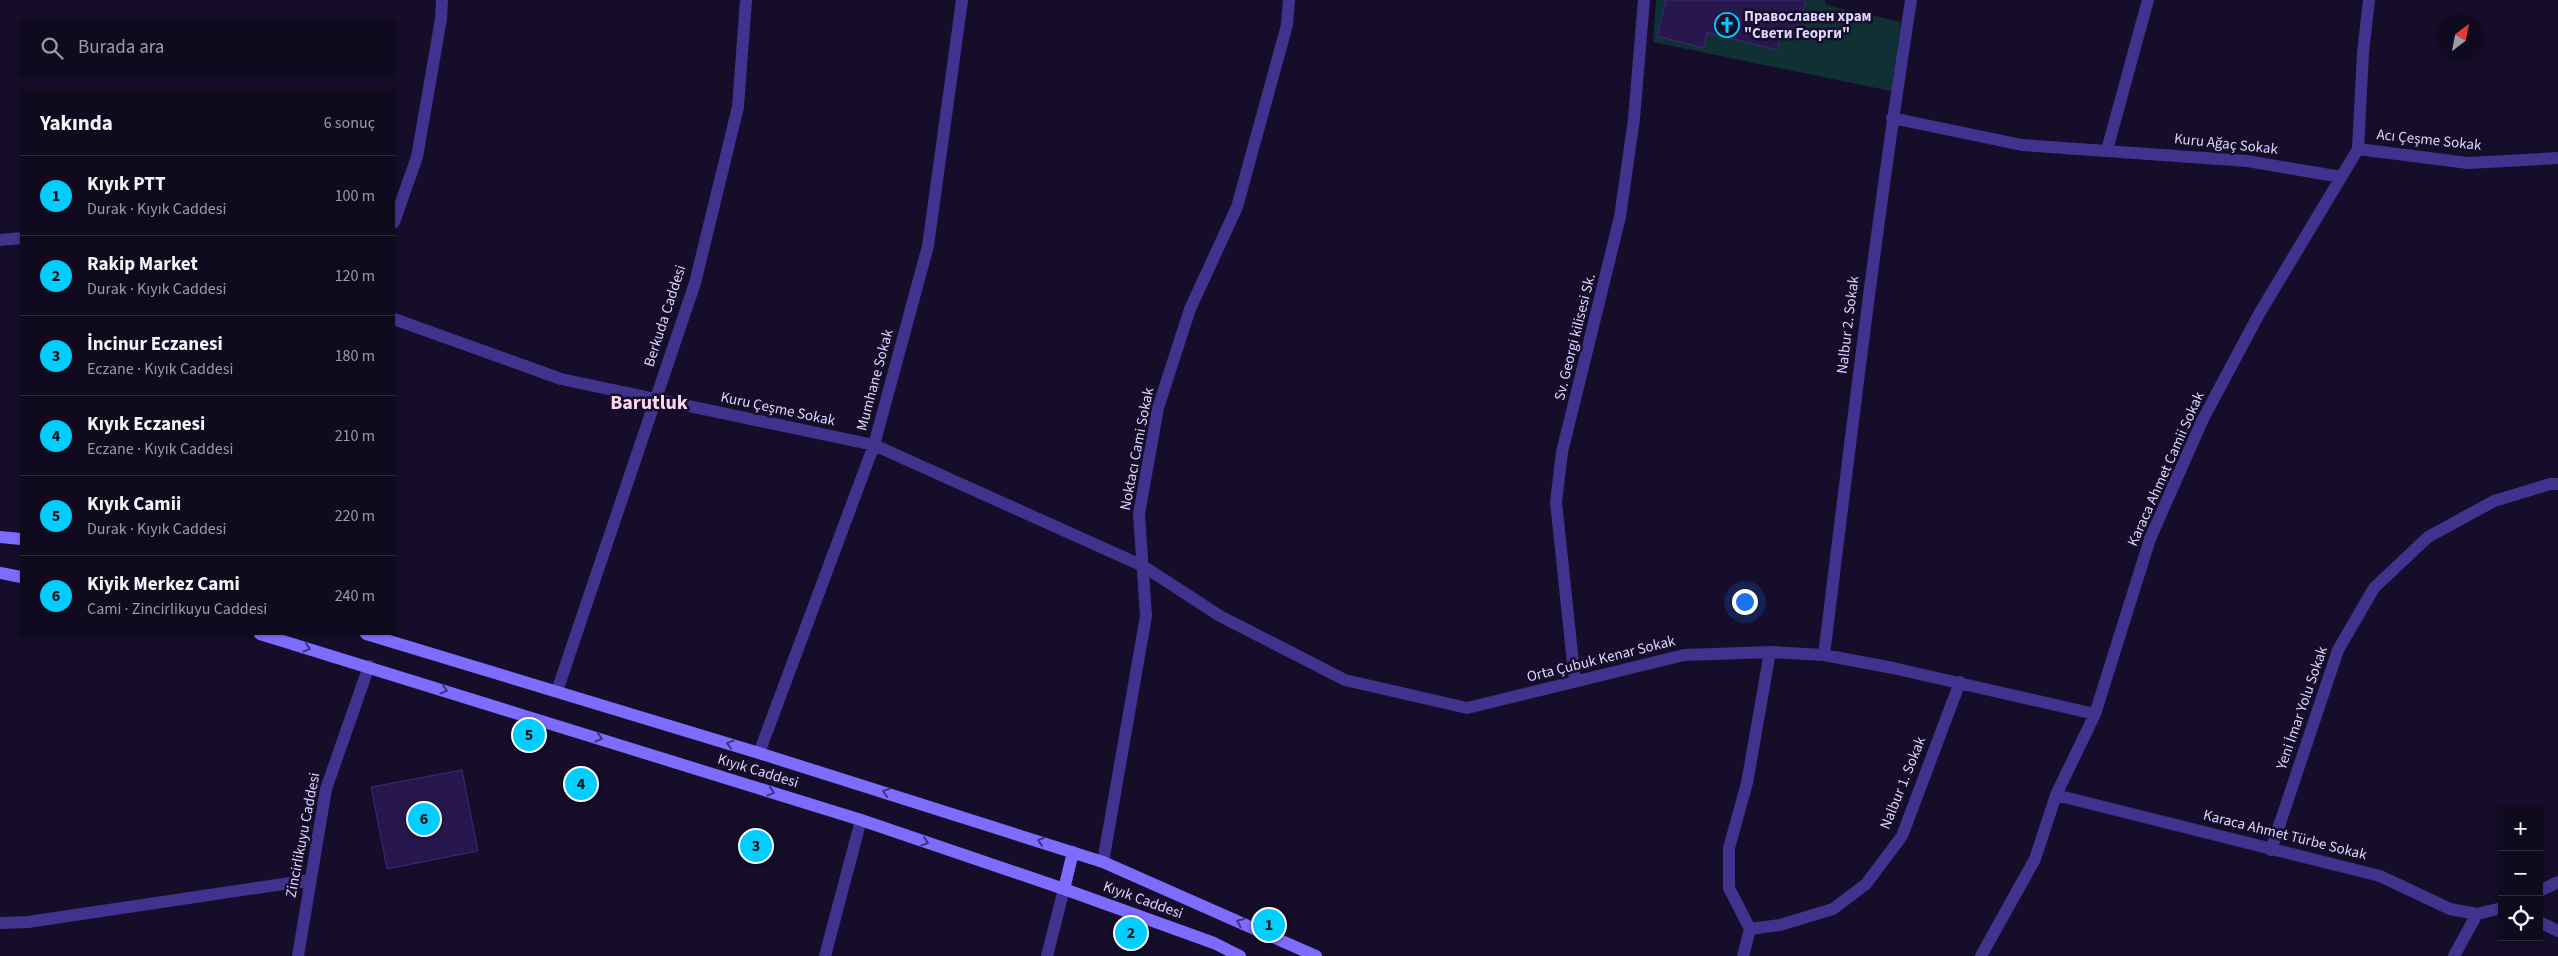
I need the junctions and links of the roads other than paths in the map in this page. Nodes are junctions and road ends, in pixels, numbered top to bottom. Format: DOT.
graph roads {
  1 [pos="442,0"];
  2 [pos="746,0"];
  3 [pos="962,0"];
  4 [pos="1289,0"];
  5 [pos="1644,0"];
  6 [pos="1911,0"];
  7 [pos="2148,0"];
  8 [pos="2369,0"];
  9 [pos="1892,118"];
  10 [pos="2358,149"];
  11 [pos="2107,150"];
  12 [pos="2558,158"];
  13 [pos="2340,177"];
  14 [pos="395,219"];
  15 [pos="20,238"];
  16 [pos="0,240"];
  17 [pos="395,318"];
  18 [pos="655,400"];
  19 [pos="874,445"];
  20 [pos="2558,484"];
  21 [pos="0,537"];
  22 [pos="20,539"];
  23 [pos="1143,566"];
  24 [pos="0,573"];
  25 [pos="20,577"];
  26 [pos="263,635"];
  27 [pos="369,635"];
  28 [pos="1770,652"];
  29 [pos="1824,656"];
  30 [pos="369,666"];
  31 [pos="1575,682"];
  32 [pos="1960,682"];
  33 [pos="557,690"];
  34 [pos="2095,714"];
  35 [pos="759,753"];
  36 [pos="2056,795"];
  37 [pos="860,820"];
  38 [pos="2271,850"];
  39 [pos="1073,852"];
  40 [pos="1103,862"];
  41 [pos="310,880"];
  42 [pos="2558,882"];
  43 [pos="1064,889"];
  44 [pos="2543,889"];
  45 [pos="2498,909"];
  46 [pos="2477,914"];
  47 [pos="0,923"];
  48 [pos="2543,924"];
  49 [pos="1750,929"];
  50 [pos="2558,932"];
  51 [pos="298,956"];
  52 [pos="825,956"];
  53 [pos="1046,956"];
  54 [pos="1240,956"];
  55 [pos="1316,956"];
  56 [pos="1742,956"];
  57 [pos="1981,956"];
  58 [pos="2454,956"];
  1 -- 14 [label="street"];
  2 -- 18 [label="street, Berkuda Caddesi"];
  3 -- 19 [label="street, Mumhane Sokak"];
  4 -- 23 [label="street, Noktacı Cami Sokak"];
  5 -- 31 [label="street, Sv. Georgi kilisesi Sk."];
  6 -- 9 [label="street, Nalbur 2. Sokak"];
  7 -- 11 [label="street"];
  8 -- 10 [label="street, Karaca Ahmet Camii Sokak"];
  9 -- 11 [label="street, Kuru Ağaç Sokak"];
  9 -- 29 [label="street, Nalbur 2. Sokak"];
  10 -- 12 [label="street, Acı Çeşme Sokak"];
  10 -- 13 [label="street, Karaca Ahmet Camii Sokak"];
  11 -- 13 [label="street, Kuru Ağaç Sokak"];
  13 -- 34 [label="street, Karaca Ahmet Camii Sokak"];
  15 -- 16 [label="street"];
  17 -- 18 [label="street, Kuru Çeşme Sokak"];
  18 -- 19 [label="street, Kuru Çeşme Sokak"];
  18 -- 33 [label="street, Berkuda Caddesi"];
  19 -- 23 [label="street, Kuru Çeşme Sokak"];
  19 -- 35 [label="street, Mumhane Sokak"];
  20 -- 38 [label="street, Yeni İmar Yolu Sokak"];
  21 -- 22 [label="main road"];
  23 -- 31 [label="street, Orta Çubuk Kenar Sokak"];
  23 -- 40 [label="street, Noktacı Cami Sokak"];
  24 -- 25 [label="main road"];
  26 -- 30 [label="main road, Kıyık Caddesi, one-way"];
  27 -- 33 [label="main road, Kıyık Caddesi"];
  28 -- 29 [label="street, Orta Çubuk Kenar Sokak"];
  28 -- 31 [label="street, Orta Çubuk Kenar Sokak"];
  28 -- 49 [label="street"];
  29 -- 32 [label="street, Orta Çubuk Kenar Sokak"];
  30 -- 37 [label="main road, Kıyık Caddesi, one-way"];
  30 -- 41 [label="street, Zincirlikuyu Caddesi"];
  32 -- 34 [label="street, Orta Çubuk Kenar Sokak"];
  32 -- 49 [label="street, Nalbur 1. Sokak"];
  35 -- 33 [label="main road, Kıyık Caddesi, one-way"];
  34 -- 36 [label="street, Karaca Ahmet Camii Sokak"];
  39 -- 35 [label="main road, Kıyık Caddesi, one-way"];
  36 -- 38 [label="street, Karaca Ahmet Türbe Sokak"];
  36 -- 57 [label="street, Karaca Ahmet Camii Sokak"];
  37 -- 43 [label="main road, Kıyık Caddesi, one-way"];
  37 -- 52 [label="street"];
  38 -- 46 [label="street, Karaca Ahmet Türbe Sokak"];
  39 -- 40 [label="main road, Kıyık Caddesi"];
  39 -- 43 [label="main road"];
  55 -- 40 [label="main road, Kıyık Caddesi, one-way"];
  41 -- 47 [label="street"];
  41 -- 51 [label="street, Zincirlikuyu Caddesi"];
  42 -- 44 [label="street"];
  43 -- 53 [label="street"];
  43 -- 54 [label="main road, Kıyık Caddesi"];
  45 -- 46 [label="street, Karaca Ahmet Türbe Sokak"];
  46 -- 58 [label="street"];
  48 -- 50 [label="street"];
  49 -- 56 [label="street"];
}
